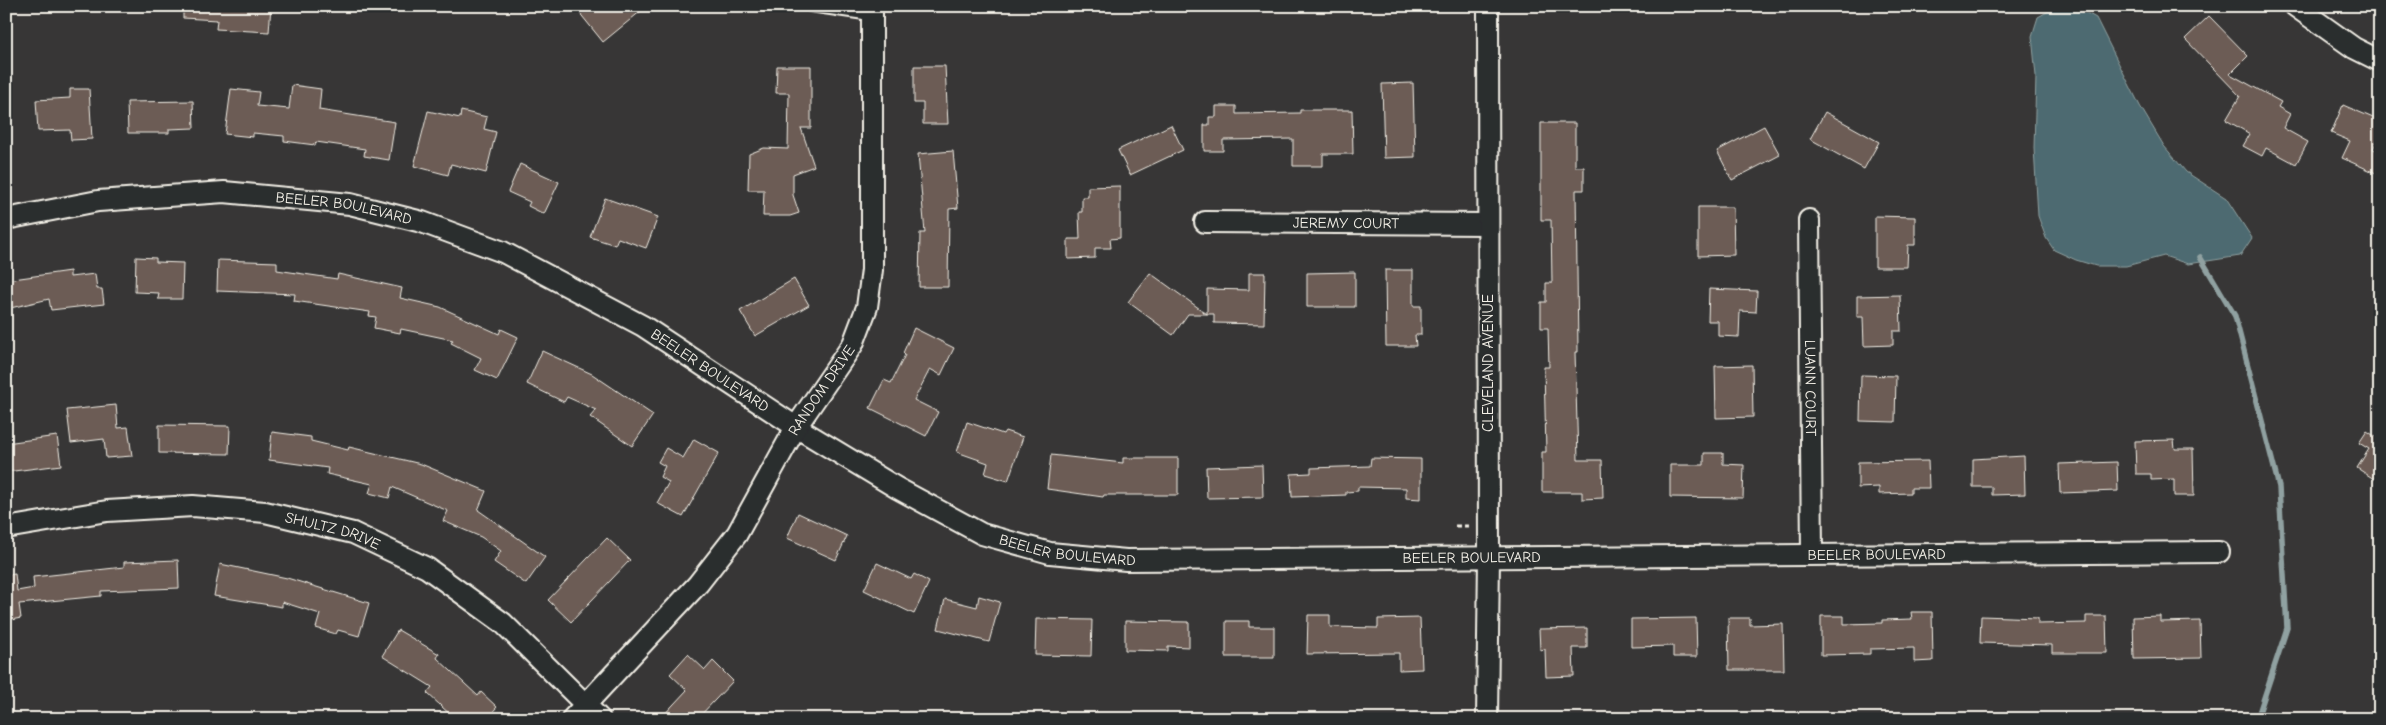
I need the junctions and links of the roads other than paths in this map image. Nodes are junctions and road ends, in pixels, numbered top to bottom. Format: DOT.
graph roads {
  1 [pos="810,6"];
  2 [pos="1488,6"];
  3 [pos="2294,6"];
  4 [pos="872,11"];
  5 [pos="2380,61"];
  6 [pos="6,219"];
  7 [pos="1809,220"];
  8 [pos="1205,222"];
  9 [pos="1488,224"];
  10 [pos="796,427"];
  11 [pos="6,528"];
  12 [pos="2219,552"];
  13 [pos="1812,554"];
  14 [pos="1489,557"];
  15 [pos="578,712"];
  16 [pos="600,719"];
  17 [pos="1487,719"];
  1 -- 4 [label="lane"];
  2 -- 9 [label="street, CLEVELAND AVENUE"];
  3 -- 5 [label="street"];
  4 -- 10 [label="street, RANDOM DRIVE"];
  6 -- 10 [label="street, BEELER BOULEVARD"];
  7 -- 13 [label="street, LUANN COURT"];
  8 -- 9 [label="street, JEREMY COURT"];
  9 -- 14 [label="street, CLEVELAND AVENUE"];
  10 -- 14 [label="street, BEELER BOULEVARD"];
  10 -- 15 [label="street, RANDOM DRIVE"];
  11 -- 15 [label="street, SHULTZ DRIVE"];
  12 -- 13 [label="street, BEELER BOULEVARD"];
  13 -- 14 [label="street, BEELER BOULEVARD"];
  14 -- 17 [label="street, CLEVELAND AVENUE"];
  15 -- 16 [label="street, SHULTZ DRIVE"];
}
